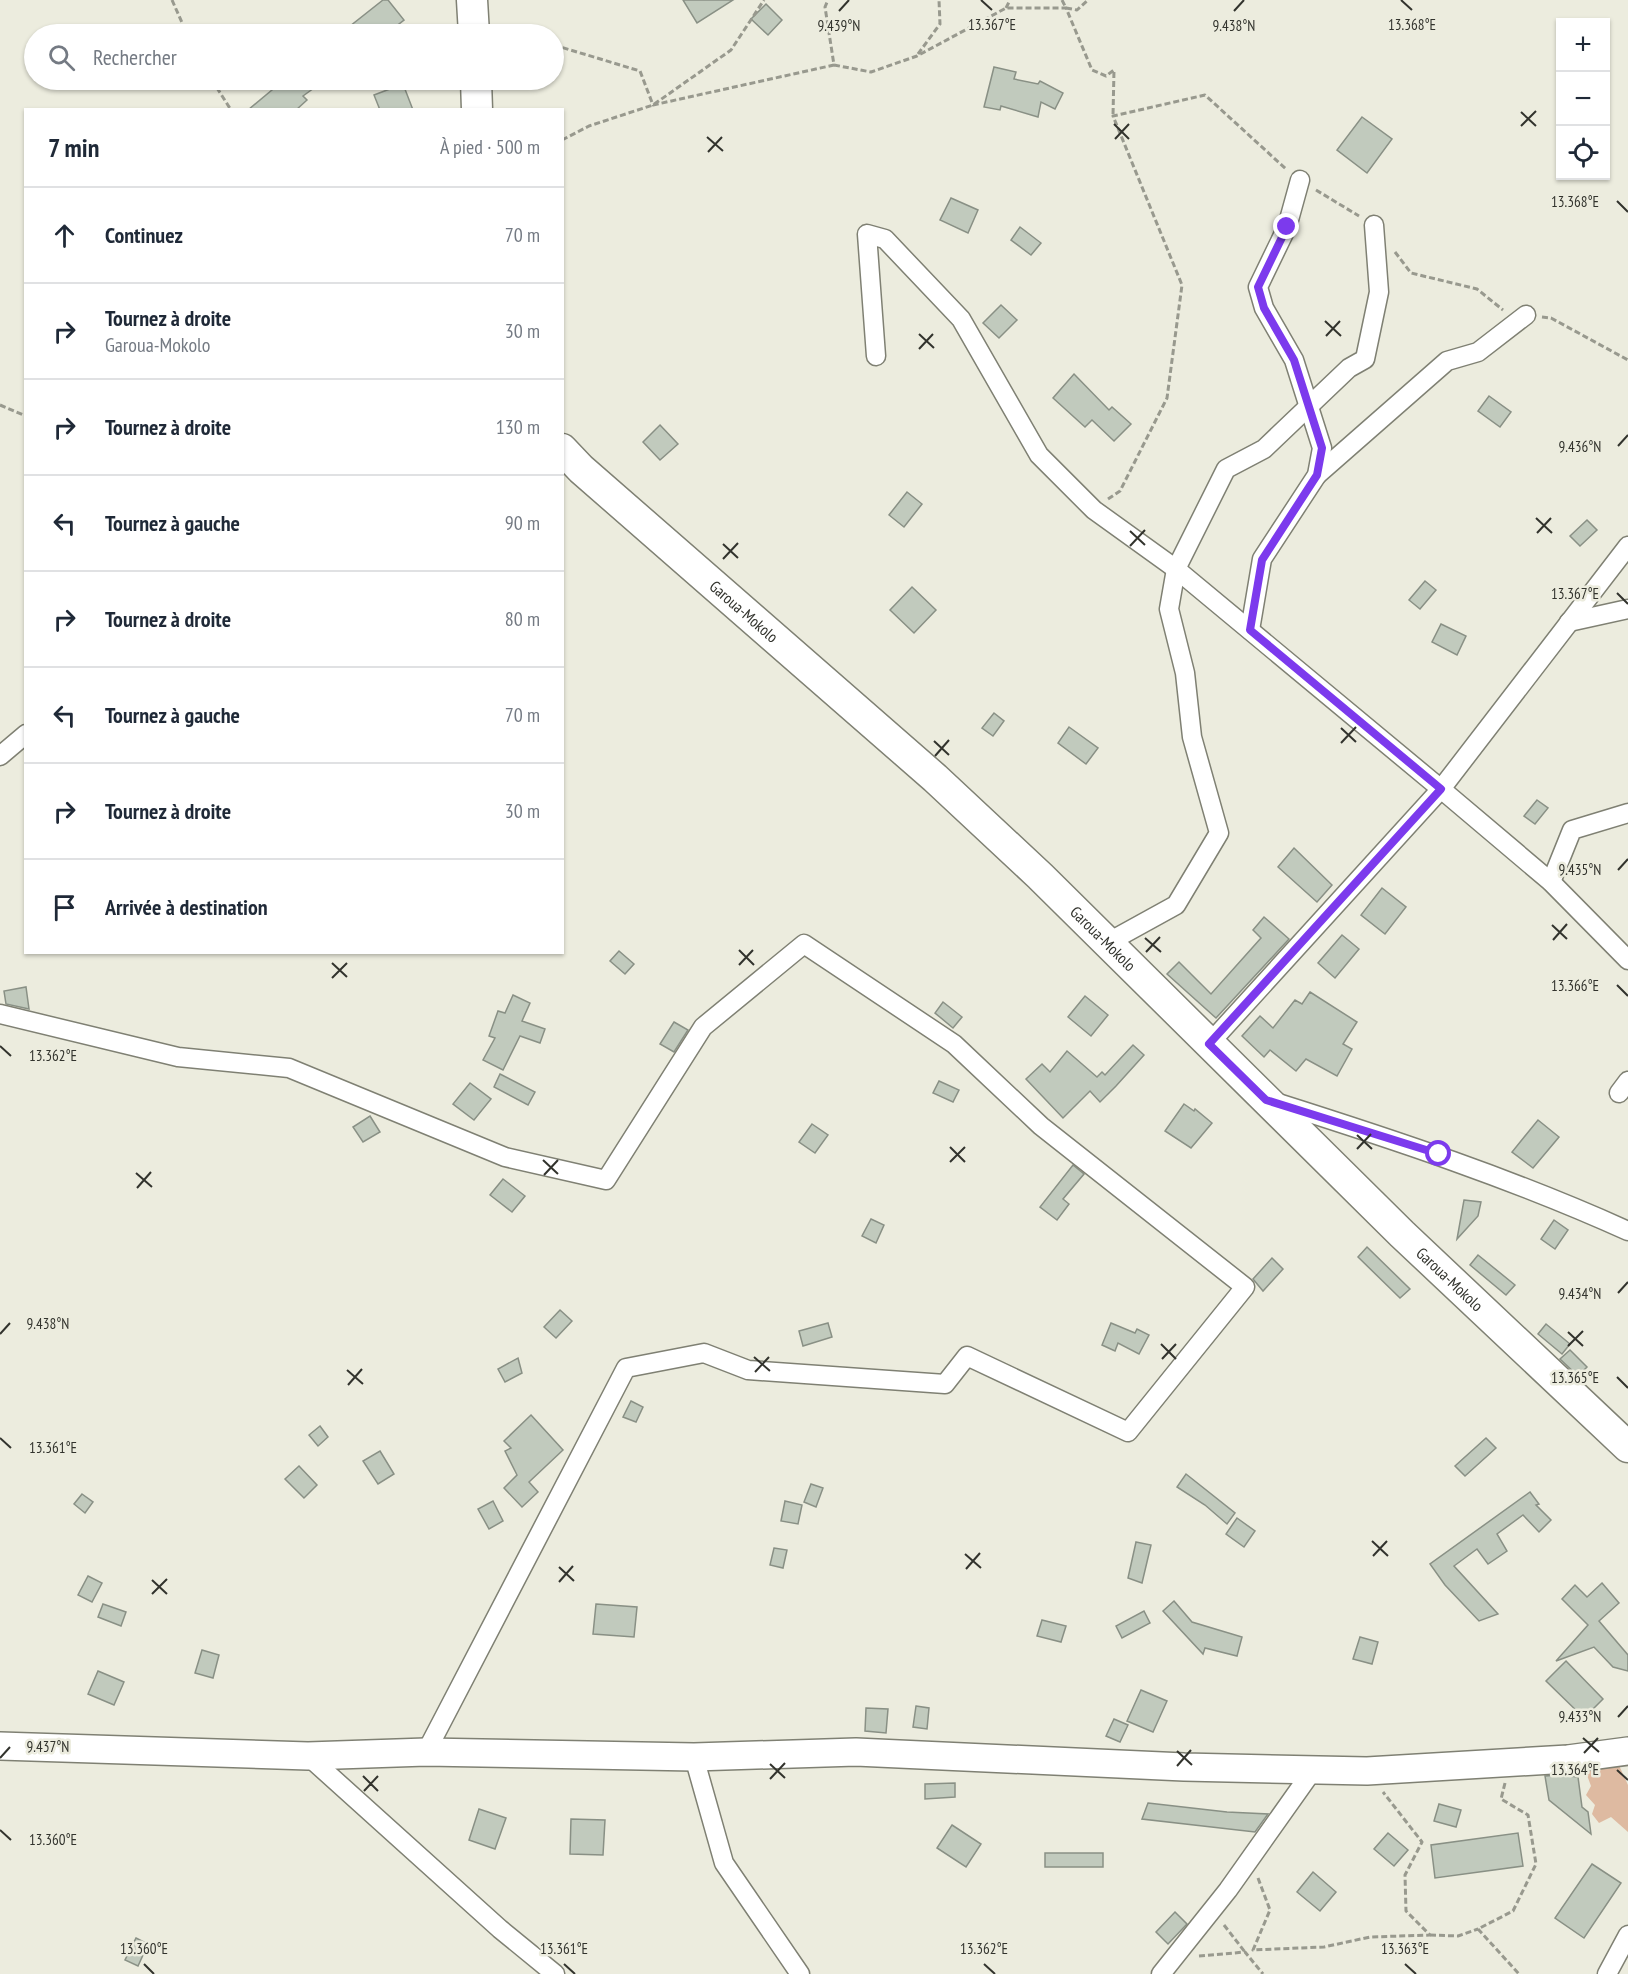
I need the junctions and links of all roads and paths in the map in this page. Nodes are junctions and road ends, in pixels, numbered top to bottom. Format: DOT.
graph roads {
  1 [pos="172,0"];
  2 [pos="472,0"];
  3 [pos="764,0"];
  4 [pos="828,0"];
  5 [pos="939,0"];
  6 [pos="1010,0"];
  7 [pos="1062,0"];
  8 [pos="1088,0"];
  9 [pos="1006,8"];
  10 [pos="1066,8"];
  11 [pos="183,24"];
  12 [pos="473,24"];
  13 [pos="564,48"];
  14 [pos="917,56"];
  15 [pos="834,65"];
  16 [pos="218,90"];
  17 [pos="476,90"];
  18 [pos="652,105"];
  19 [pos="230,108"];
  20 [pos="477,108"];
  21 [pos="1113,116"];
  22 [pos="564,139"];
  23 [pos="1300,180"];
  24 [pos="1374,225"];
  25 [pos="1526,315"];
  26 [pos="876,356"];
  27 [pos="0,405"];
  28 [pos="1308,406"];
  29 [pos="24,415"];
  30 [pos="564,451"];
  31 [pos="1317,475"];
  32 [pos="1628,546"];
  33 [pos="1176,569"];
  34 [pos="1628,609"];
  35 [pos="1569,622"];
  36 [pos="1250,630"];
  37 [pos="24,736"];
  38 [pos="0,756"];
  39 [pos="1441,789"];
  40 [pos="1628,813"];
  41 [pos="1551,882"];
  42 [pos="1107,943"];
  43 [pos="1628,960"];
  44 [pos="0,1014"];
  45 [pos="1209,1044"];
  46 [pos="1266,1100"];
  47 [pos="1628,1231"];
  48 [pos="1628,1447"];
  49 [pos="0,1746"];
  50 [pos="1628,1751"];
  51 [pos="426,1752"];
  52 [pos="308,1756"];
  53 [pos="694,1757"];
  54 [pos="1509,1762"];
  55 [pos="1313,1770"];
  56 [pos="1367,1771"];
  57 [pos="1228,1890"];
  58 [pos="1223,1923"];
  59 [pos="1478,1929"];
  60 [pos="1430,1935"];
  61 [pos="1628,1935"];
  62 [pos="1245,1952"];
  63 [pos="1173,1958"];
  64 [pos="555,1974"];
  65 [pos="800,1974"];
  66 [pos="1161,1974"];
  67 [pos="1263,1974"];
  68 [pos="1520,1974"];
  69 [pos="1607,1974"];
  1 -- 11 [label="path"];
  2 -- 12 [label="main road"];
  3 -- 18 [label="path"];
  4 -- 15 [label="path"];
  5 -- 14 [label="path"];
  6 -- 9 [label="path"];
  7 -- 10 [label="path"];
  8 -- 10 [label="path"];
  9 -- 10 [label="path"];
  9 -- 14 [label="path"];
  10 -- 21 [label="path"];
  13 -- 18 [label="path"];
  14 -- 15 [label="path"];
  15 -- 18 [label="path"];
  16 -- 19 [label="path"];
  17 -- 20 [label="main road"];
  18 -- 22 [label="path"];
  23 -- 28 [label="street"];
  24 -- 28 [label="street"];
  25 -- 31 [label="street"];
  26 -- 33 [label="street"];
  27 -- 29 [label="path"];
  28 -- 31 [label="street"];
  28 -- 33 [label="street"];
  30 -- 42 [label="main road, Garoua-Mokolo"];
  31 -- 36 [label="street"];
  32 -- 35 [label="street"];
  33 -- 36 [label="street"];
  33 -- 42 [label="street"];
  34 -- 35 [label="street"];
  35 -- 39 [label="street"];
  36 -- 39 [label="street"];
  37 -- 38 [label="street"];
  39 -- 41 [label="street"];
  39 -- 45 [label="street"];
  40 -- 41 [label="street"];
  41 -- 43 [label="street"];
  42 -- 45 [label="main road, Garoua-Mokolo"];
  44 -- 51 [label="street"];
  45 -- 46 [label="main road, Garoua-Mokolo"];
  46 -- 47 [label="street"];
  46 -- 48 [label="main road, Garoua-Mokolo"];
  49 -- 52 [label="main road"];
  50 -- 54 [label="main road"];
  51 -- 52 [label="main road"];
  51 -- 53 [label="main road"];
  52 -- 64 [label="street"];
  53 -- 55 [label="main road"];
  53 -- 65 [label="street"];
  54 -- 56 [label="main road"];
  54 -- 59 [label="path"];
  55 -- 56 [label="main road"];
  55 -- 57 [label="street"];
  56 -- 60 [label="path"];
  57 -- 60 [label="path"];
  57 -- 63 [label="street"];
  58 -- 62 [label="path"];
  59 -- 60 [label="path"];
  59 -- 68 [label="path"];
  61 -- 69 [label="street"];
  62 -- 63 [label="path"];
  62 -- 67 [label="path"];
  63 -- 66 [label="street"];
}
